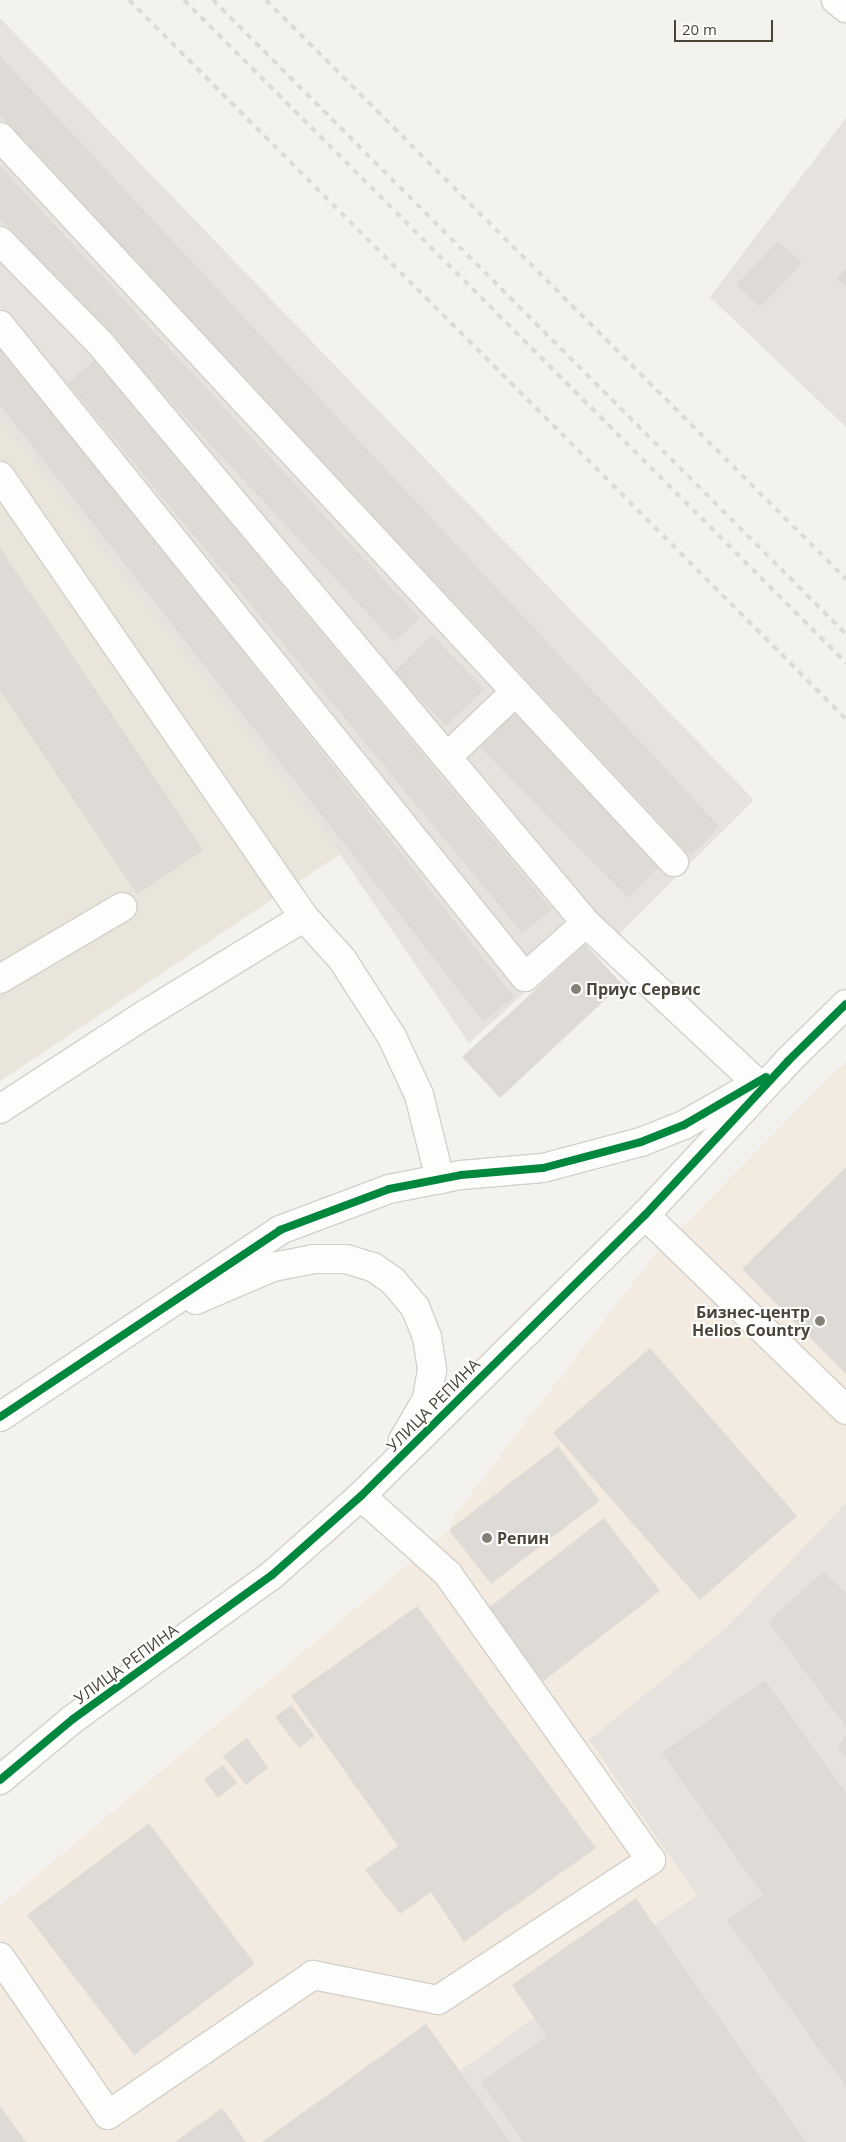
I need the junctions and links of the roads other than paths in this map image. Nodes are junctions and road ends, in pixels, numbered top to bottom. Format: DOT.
graph roads {
  1 [pos="836,0"];
  2 [pos="846,8"];
  3 [pos="0,137"];
  4 [pos="0,241"];
  5 [pos="0,325"];
  6 [pos="0,476"];
  7 [pos="516,692"];
  8 [pos="446,757"];
  9 [pos="674,862"];
  10 [pos="122,907"];
  11 [pos="304,917"];
  12 [pos="586,924"];
  13 [pos="0,979"];
  14 [pos="846,1004"];
  15 [pos="788,1061"];
  16 [pos="757,1084"];
  17 [pos="0,1109"];
  18 [pos="440,1179"];
  19 [pos="644,1215"];
  20 [pos="121,1334"];
  21 [pos="846,1410"];
  22 [pos="0,1417"];
  23 [pos="367,1490"];
  24 [pos="73,1718"];
  25 [pos="0,1760"];
  26 [pos="0,1780"];
  27 [pos="0,1957"];
  1 -- 2 [label="street"];
  3 -- 7 [label="street"];
  4 -- 8 [label="street"];
  5 -- 12 [label="street"];
  6 -- 11 [label="street"];
  7 -- 8 [label="street"];
  7 -- 9 [label="street"];
  8 -- 12 [label="street"];
  10 -- 13 [label="street"];
  11 -- 17 [label="street"];
  11 -- 18 [label="street"];
  12 -- 16 [label="street"];
  14 -- 15 [label="street, УЛИЦА РЕПИНА"];
  15 -- 16 [label="street"];
  15 -- 19 [label="street, УЛИЦА РЕПИНА"];
  16 -- 18 [label="street"];
  18 -- 20 [label="street"];
  19 -- 21 [label="street"];
  19 -- 23 [label="street, УЛИЦА РЕПИНА"];
  20 -- 22 [label="street"];
  20 -- 23 [label="street"];
  23 -- 24 [label="street, УЛИЦА РЕПИНА"];
  23 -- 27 [label="street"];
  24 -- 25 [label="street"];
  24 -- 26 [label="street, УЛИЦА РЕПИНА"];
}
